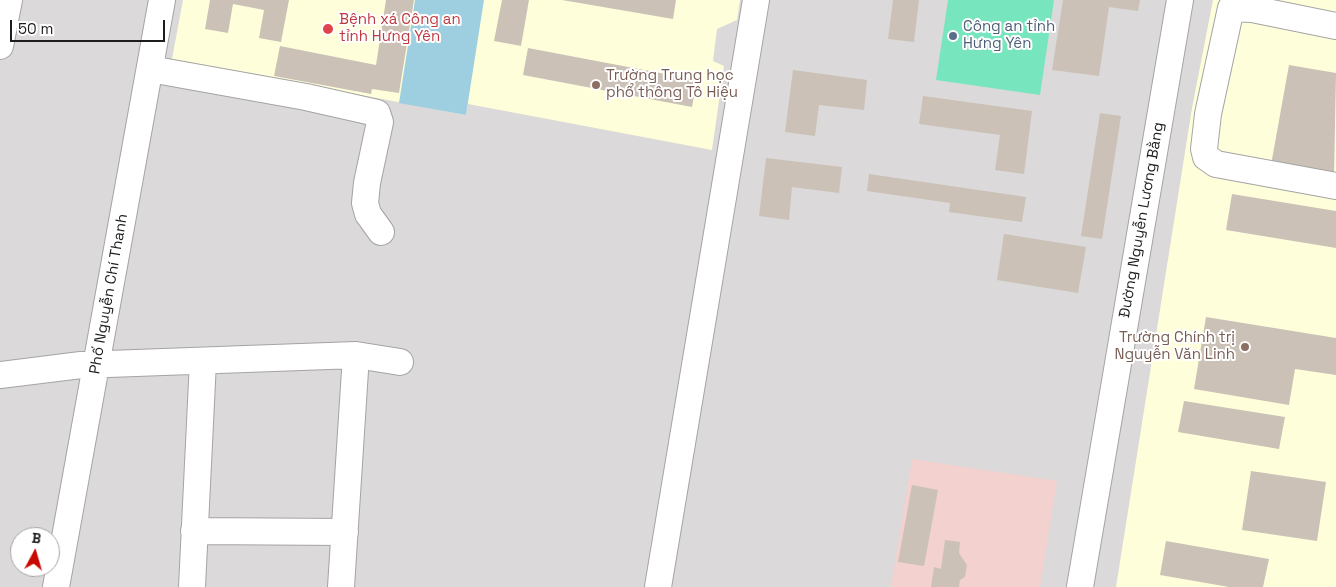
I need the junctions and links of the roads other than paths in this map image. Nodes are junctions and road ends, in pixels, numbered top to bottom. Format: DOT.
graph roads {
  1 [pos="9,0"];
  2 [pos="162,0"];
  3 [pos="756,0"];
  4 [pos="1180,0"];
  5 [pos="1336,26"];
  6 [pos="0,46"];
  7 [pos="150,69"];
  8 [pos="1336,186"];
  9 [pos="381,232"];
  10 [pos="356,355"];
  11 [pos="203,361"];
  12 [pos="400,362"];
  13 [pos="96,364"];
  14 [pos="0,375"];
  15 [pos="194,531"];
  16 [pos="345,532"];
  17 [pos="56,587"];
  18 [pos="192,587"];
  19 [pos="341,587"];
  20 [pos="658,587"];
  21 [pos="1080,587"];
  1 -- 6 [label="street"];
  2 -- 7 [label="street, Phố Nguyễn Chí Thanh"];
  3 -- 20 [label="street"];
  4 -- 21 [label="street, Đường Nguyễn Lương Bằng"];
  5 -- 8 [label="street"];
  7 -- 9 [label="street"];
  7 -- 13 [label="street, Phố Nguyễn Chí Thanh"];
  10 -- 11 [label="street"];
  10 -- 12 [label="street"];
  10 -- 16 [label="street"];
  11 -- 13 [label="street"];
  11 -- 15 [label="street"];
  13 -- 14 [label="street"];
  13 -- 17 [label="street, Phố Nguyễn Chí Thanh"];
  15 -- 16 [label="street"];
  15 -- 18 [label="street"];
  16 -- 19 [label="street"];
}
